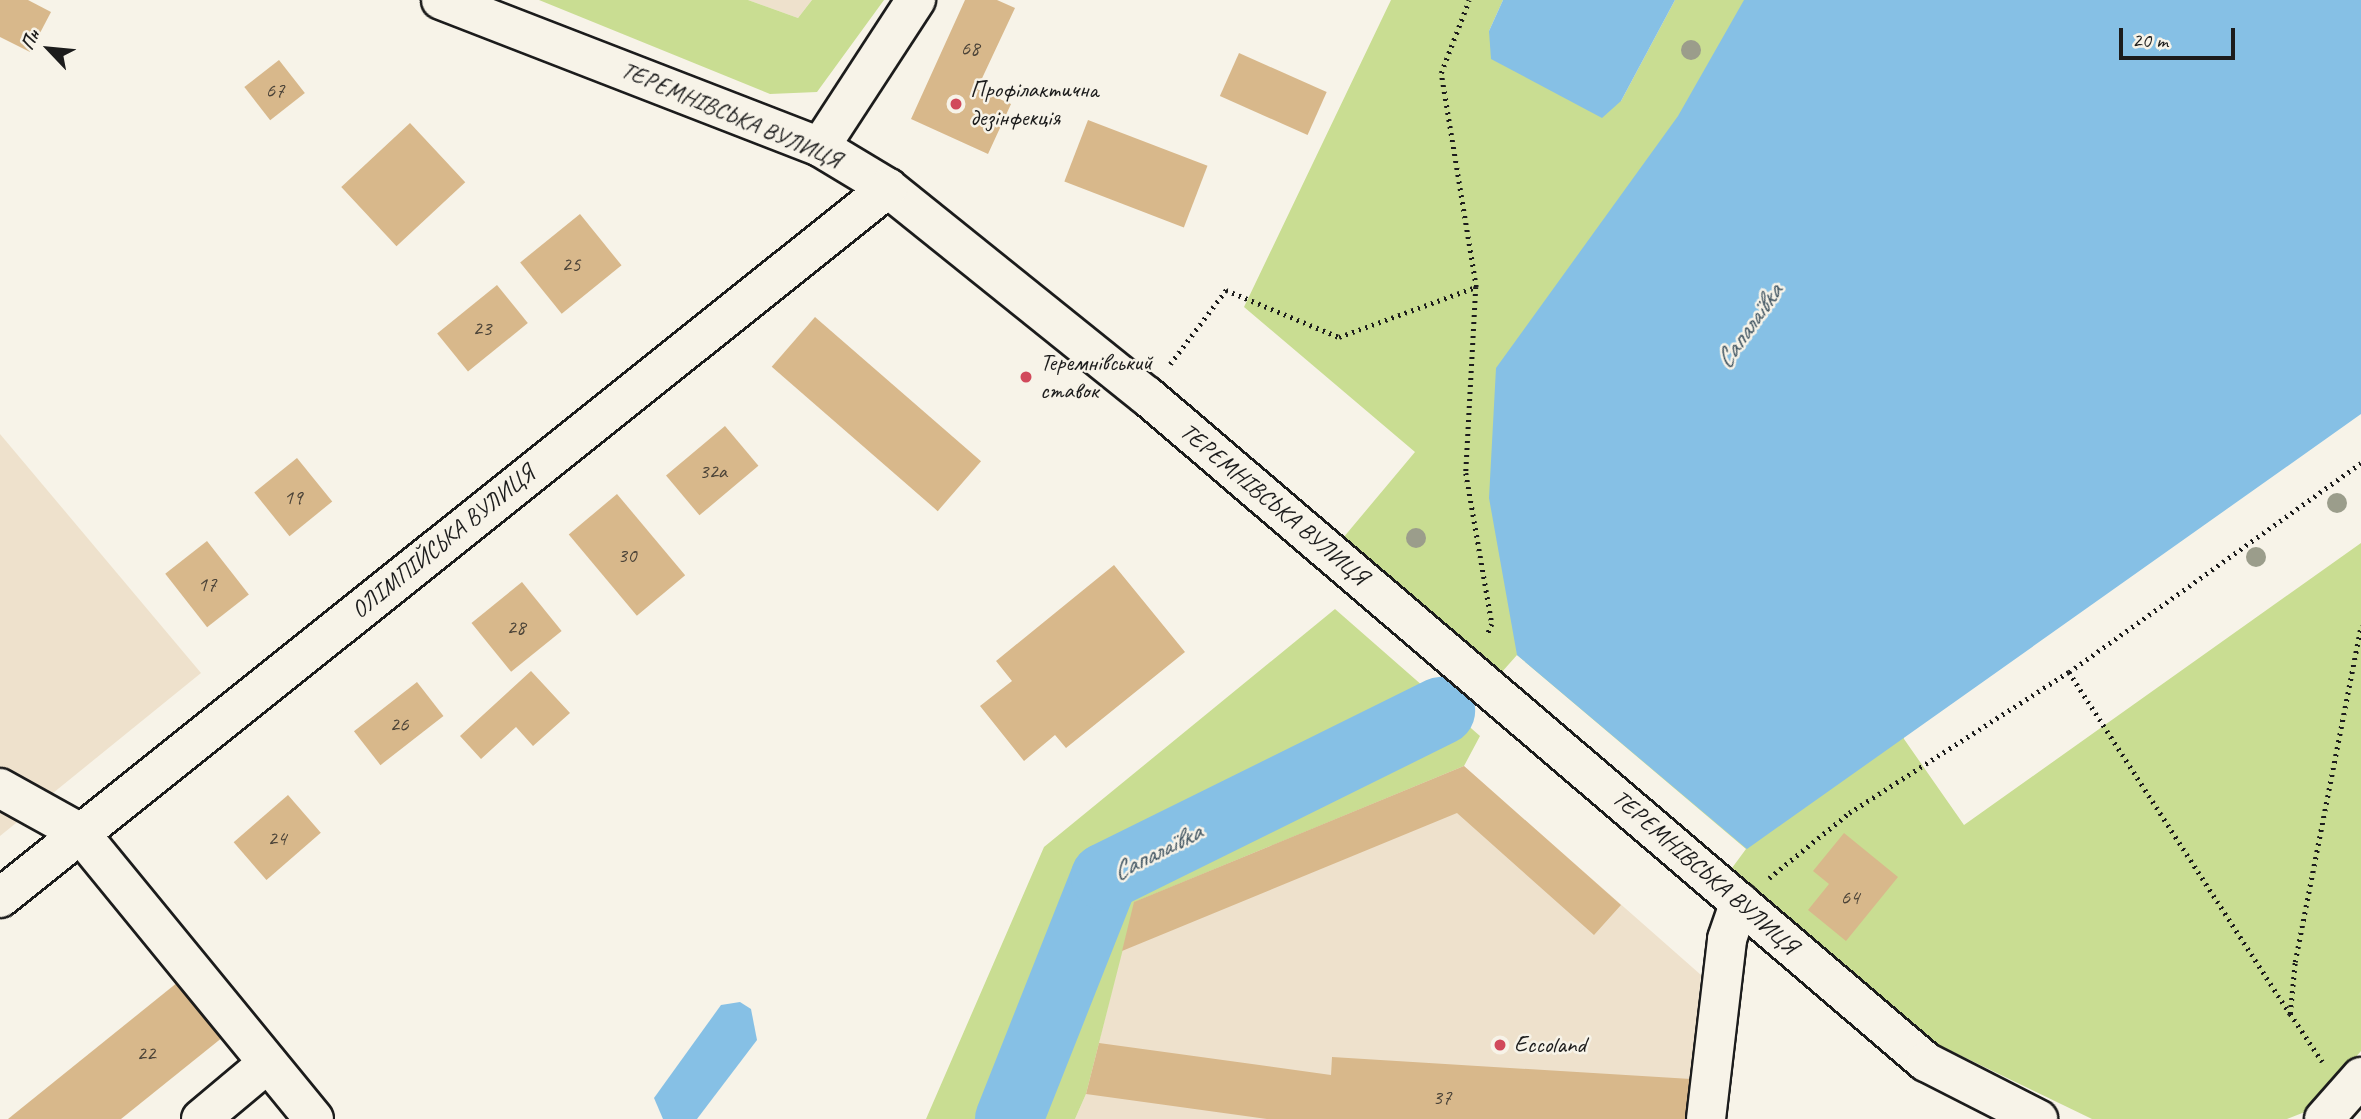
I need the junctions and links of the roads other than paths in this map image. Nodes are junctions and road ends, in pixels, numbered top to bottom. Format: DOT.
graph roads {
  1 [pos="441,0"];
  2 [pos="916,0"];
  3 [pos="820,146"];
  4 [pos="888,188"];
  5 [pos="0,788"];
  6 [pos="79,832"];
  7 [pos="0,898"];
  8 [pos="1740,902"];
  9 [pos="268,1063"];
  10 [pos="201,1119"];
  11 [pos="314,1119"];
  12 [pos="1706,1119"];
  13 [pos="2038,1119"];
  1 -- 3 [label="street, ТЕРЕМНІВСЬКА ВУЛИЦЯ"];
  2 -- 3 [label="street"];
  3 -- 4 [label="street, ТЕРЕМНІВСЬКА ВУЛИЦЯ"];
  4 -- 6 [label="street, ОЛІМПІЙСЬКА ВУЛИЦЯ"];
  4 -- 8 [label="street, ТЕРЕМНІВСЬКА ВУЛИЦЯ"];
  5 -- 6 [label="street"];
  6 -- 7 [label="street, ОЛІМПІЙСЬКА ВУЛИЦЯ"];
  6 -- 9 [label="street"];
  8 -- 12 [label="street"];
  8 -- 13 [label="street, ТЕРЕМНІВСЬКА ВУЛИЦЯ"];
  9 -- 10 [label="street"];
  9 -- 11 [label="street"];
}
